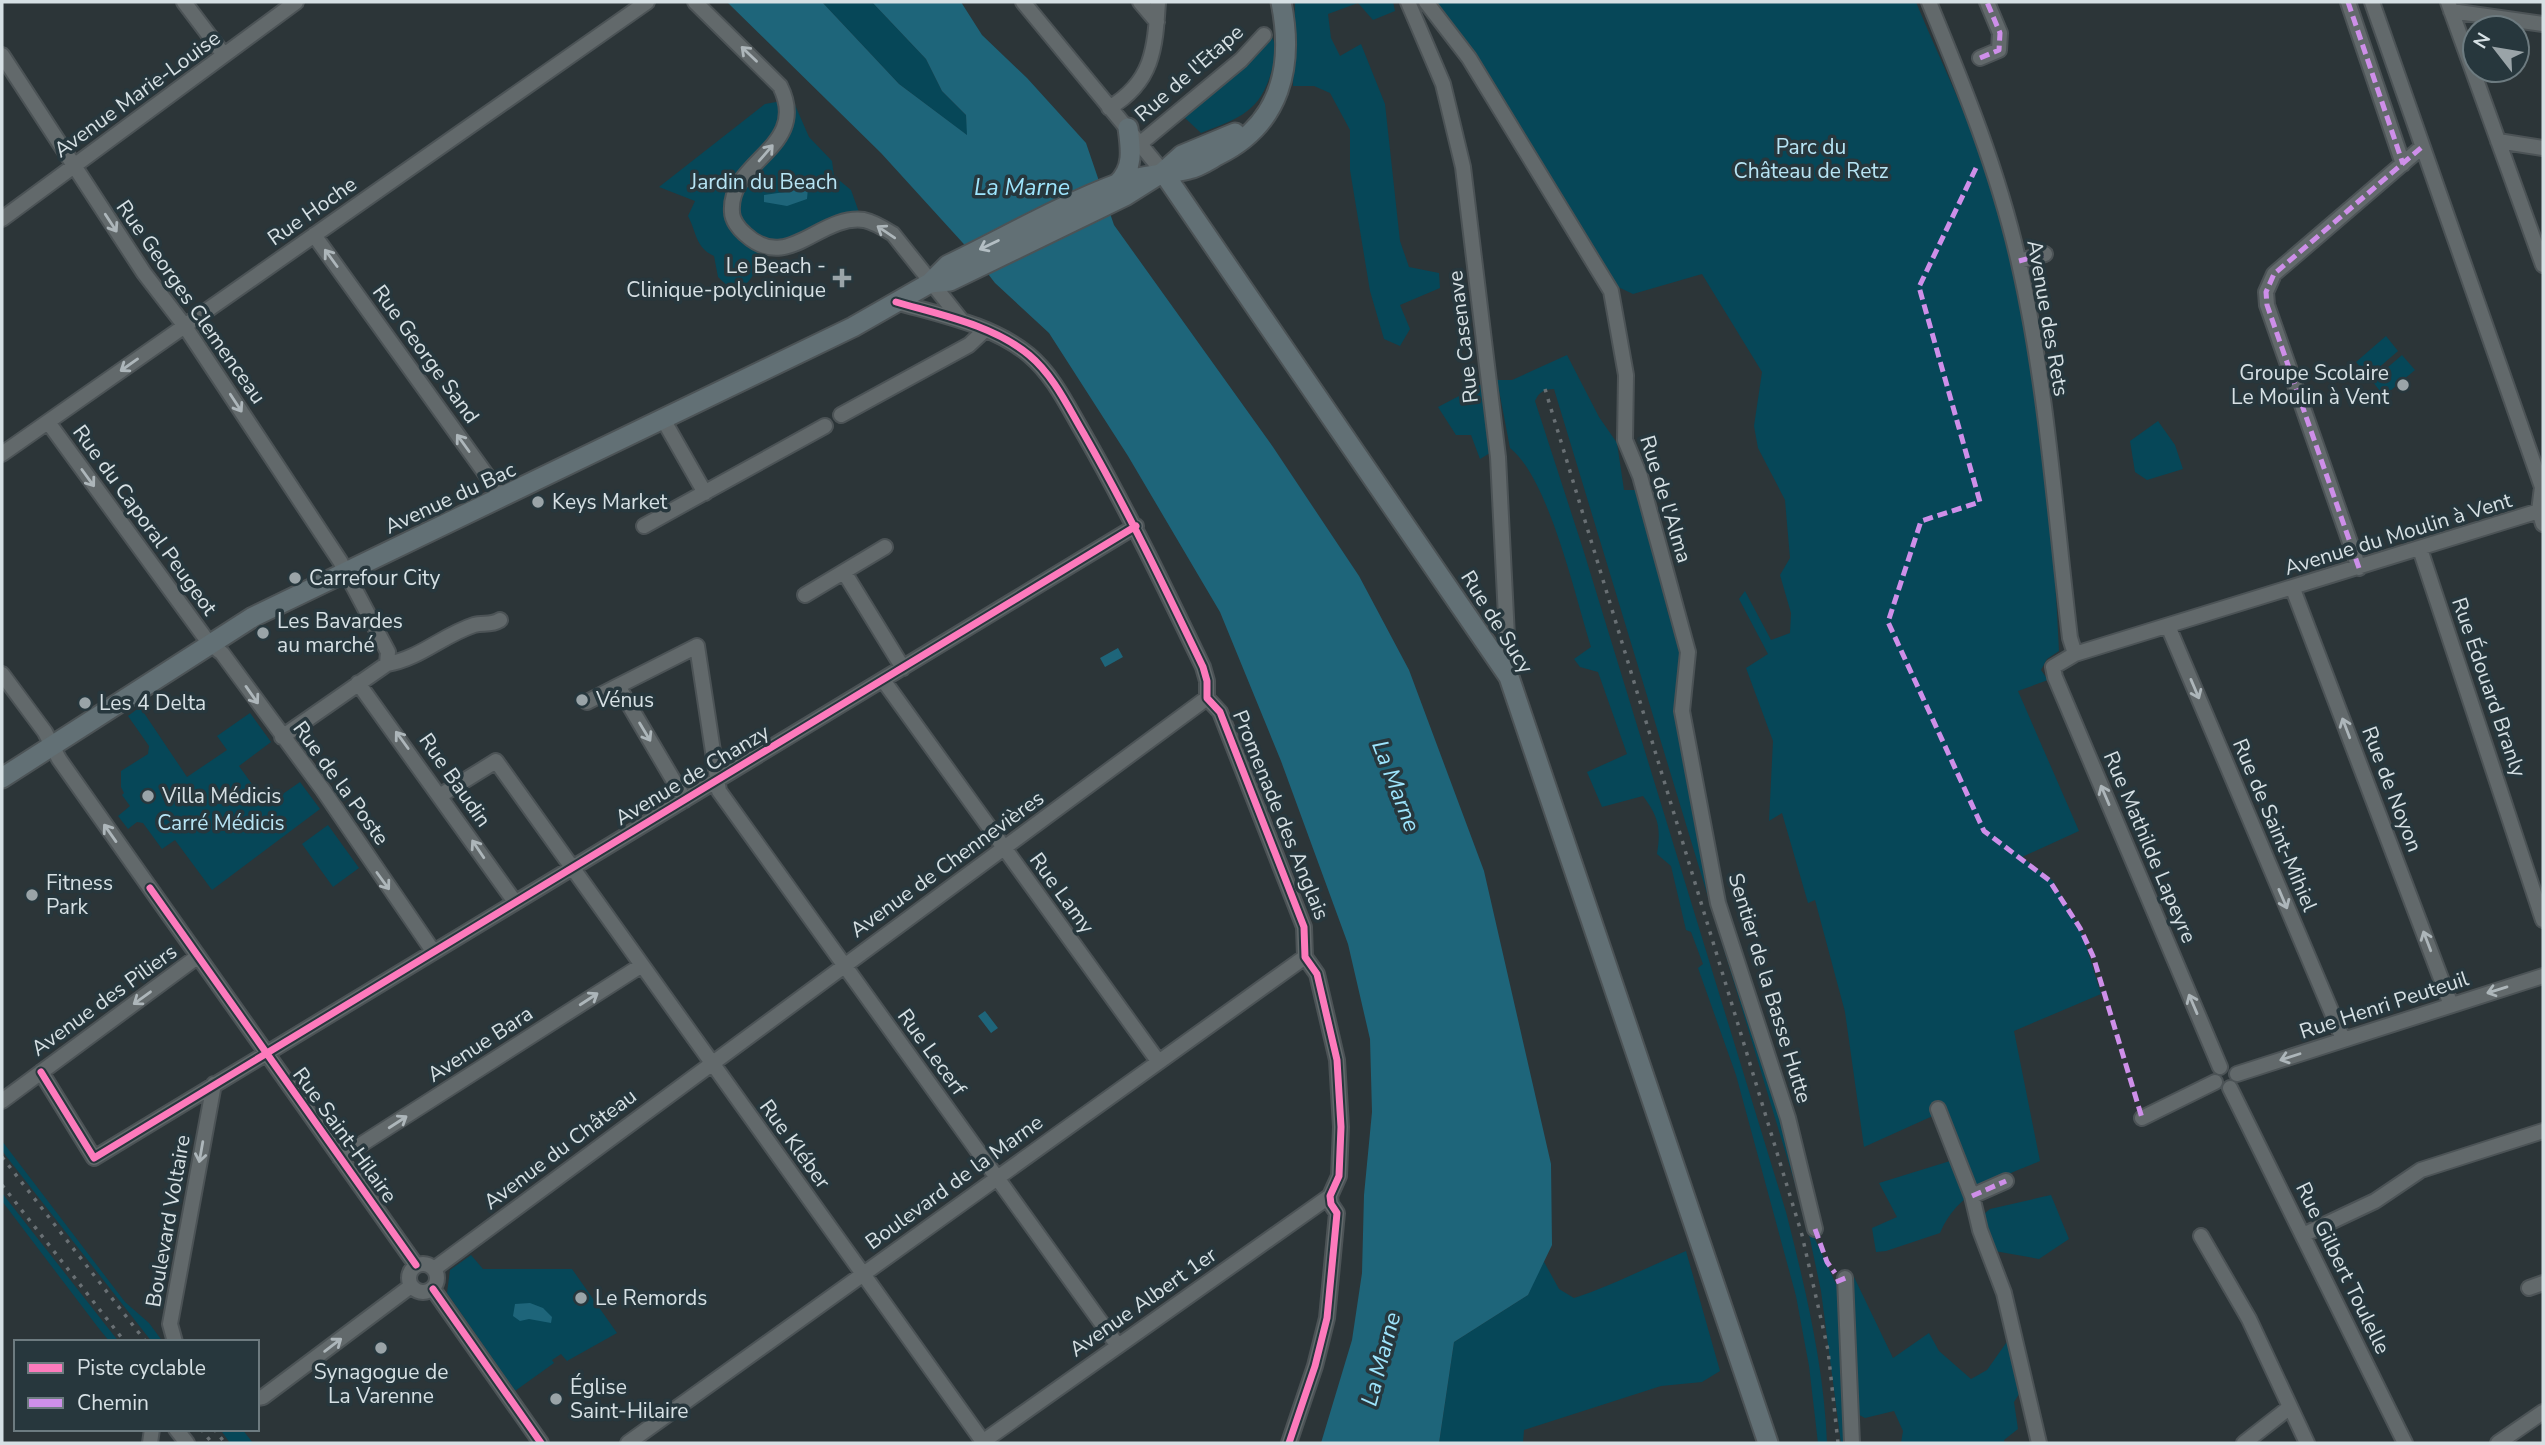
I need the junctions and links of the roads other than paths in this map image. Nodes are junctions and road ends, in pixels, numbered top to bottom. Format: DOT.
graph roads {
  1 [pos="184,2"];
  2 [pos="296,2"];
  3 [pos="647,2"];
  4 [pos="695,2"];
  5 [pos="1023,2"];
  6 [pos="1140,2"];
  7 [pos="1158,2"];
  8 [pos="1281,2"];
  9 [pos="1408,2"];
  10 [pos="1426,2"];
  11 [pos="1928,2"];
  12 [pos="1987,2"];
  13 [pos="2348,2"];
  14 [pos="2372,2"];
  15 [pos="2449,6"];
  16 [pos="1157,22"];
  17 [pos="2543,24"];
  18 [pos="1264,35"];
  19 [pos="2,55"];
  20 [pos="224,55"];
  21 [pos="1980,58"];
  22 [pos="1109,108"];
  23 [pos="1128,128"];
  24 [pos="2498,141"];
  25 [pos="1142,142"];
  26 [pos="2422,147"];
  27 [pos="2543,148"];
  28 [pos="2403,163"];
  29 [pos="74,165"];
  30 [pos="1163,172"];
  31 [pos="1121,190"];
  32 [pos="2,219"];
  33 [pos="314,235"];
  34 [pos="2045,254"];
  35 [pos="2019,261"];
  36 [pos="2543,265"];
  37 [pos="930,283"];
  38 [pos="896,302"];
  39 [pos="962,321"];
  40 [pos="184,325"];
  41 [pos="985,330"];
  42 [pos="841,415"];
  43 [pos="664,421"];
  44 [pos="48,422"];
  45 [pos="825,426"];
  46 [pos="2,454"];
  47 [pos="705,493"];
  48 [pos="503,498"];
  49 [pos="2541,518"];
  50 [pos="644,526"];
  51 [pos="1136,526"];
  52 [pos="885,547"];
  53 [pos="2420,549"];
  54 [pos="2359,568"];
  55 [pos="346,572"];
  56 [pos="844,572"];
  57 [pos="2293,589"];
  58 [pos="805,595"];
  59 [pos="1670,595"];
  60 [pos="500,620"];
  61 [pos="2168,626"];
  62 [pos="209,643"];
  63 [pos="2075,654"];
  64 [pos="387,664"];
  65 [pos="903,668"];
  66 [pos="2,674"];
  67 [pos="1509,677"];
  68 [pos="883,680"];
  69 [pos="358,683"];
  70 [pos="618,686"];
  71 [pos="1207,698"];
  72 [pos="587,702"];
  73 [pos="282,737"];
  74 [pos="51,745"];
  75 [pos="2,778"];
  76 [pos="716,780"];
  77 [pos="441,795"];
  78 [pos="685,800"];
  79 [pos="1004,848"];
  80 [pos="571,869"];
  81 [pos="515,902"];
  82 [pos="2543,920"];
  83 [pos="433,951"];
  84 [pos="197,957"];
  85 [pos="1305,957"];
  86 [pos="642,965"];
  87 [pos="845,966"];
  88 [pos="2543,976"];
  89 [pos="2451,1005"];
  90 [pos="2343,1039"];
  91 [pos="266,1053"];
  92 [pos="1158,1061"];
  93 [pos="711,1064"];
  94 [pos="2220,1067"];
  95 [pos="41,1072"];
  96 [pos="2237,1074"];
  97 [pos="2215,1082"];
  98 [pos="214,1084"];
  99 [pos="2230,1088"];
  100 [pos="2,1101"];
  101 [pos="1938,1109"];
  102 [pos="2142,1118"];
  103 [pos="2543,1131"];
  104 [pos="340,1158"];
  105 [pos="996,1177"];
  106 [pos="2006,1181"];
  107 [pos="1330,1196"];
  108 [pos="1972,1196"];
  109 [pos="1815,1230"];
  110 [pos="2304,1235"];
  111 [pos="2201,1236"];
  112 [pos="416,1265"];
  113 [pos="434,1269"];
  114 [pos="864,1273"];
  115 [pos="1841,1279"];
  116 [pos="411,1286"];
  117 [pos="433,1289"];
  118 [pos="175,1340"];
  119 [pos="1118,1346"];
  120 [pos="259,1398"];
  121 [pos="2290,1407"];
  122 [pos="2543,1412"];
  123 [pos="541,1443"];
  124 [pos="628,1443"];
  125 [pos="983,1443"];
  126 [pos="1289,1443"];
  127 [pos="1768,1443"];
  128 [pos="1852,1443"];
  129 [pos="2039,1443"];
  130 [pos="2244,1443"];
  131 [pos="2308,1443"];
  132 [pos="2405,1443"];
  133 [pos="2498,1443"];
  1 -- 20 [label="street"];
  2 -- 20 [label="street, Avenue Marie-Louise"];
  3 -- 33 [label="street, Rue Hoche"];
  37 -- 4 [label="street, Promenade des Anglais, one-way"];
  5 -- 22 [label="street"];
  6 -- 16 [label="street"];
  7 -- 16 [label="street"];
  8 -- 30 [label="main road, Avenue du Bac"];
  9 -- 67 [label="street, Rue Casenave"];
  10 -- 59 [label="street, Rue de l'Alma"];
  11 -- 35 [label="street, Avenue des Rets"];
  12 -- 21 [label="street"];
  13 -- 28 [label="street"];
  14 -- 26 [label="street, Avenue du Moulin à Vent"];
  15 -- 17 [label="street"];
  15 -- 24 [label="street"];
  16 -- 22 [label="street"];
  18 -- 25 [label="street, Rue de l'Etape"];
  19 -- 29 [label="street, Rue Georges Clemenceau"];
  20 -- 29 [label="street, Avenue Marie-Louise"];
  22 -- 23 [label="street"];
  23 -- 25 [label="street"];
  23 -- 31 [label="main road"];
  24 -- 27 [label="street"];
  24 -- 36 [label="street"];
  25 -- 30 [label="street"];
  26 -- 28 [label="street"];
  26 -- 49 [label="street, Avenue du Moulin à Vent"];
  28 -- 54 [label="street"];
  29 -- 32 [label="street, Avenue Marie-Louise"];
  29 -- 40 [label="street, Rue Georges Clemenceau, one-way"];
  30 -- 31 [label="main road, Avenue du Bac"];
  30 -- 67 [label="main road, Rue de Sucy"];
  31 -- 37 [label="main road, Avenue du Bac"];
  33 -- 40 [label="street, Rue Hoche"];
  48 -- 33 [label="street, Rue George Sand, one-way"];
  34 -- 35 [label="street"];
  35 -- 63 [label="street, Avenue des Rets"];
  37 -- 38 [label="main road, Avenue du Bac"];
  37 -- 39 [label="street, Promenade des Anglais"];
  38 -- 39 [label="street, Promenade des Anglais"];
  38 -- 43 [label="main road, Avenue du Bac"];
  39 -- 41 [label="street, Promenade des Anglais"];
  40 -- 44 [label="street, Rue Hoche, one-way"];
  40 -- 55 [label="street, Rue Georges Clemenceau, one-way"];
  41 -- 42 [label="street"];
  41 -- 51 [label="street, Promenade des Anglais"];
  43 -- 47 [label="street"];
  43 -- 48 [label="main road, Avenue du Bac"];
  44 -- 46 [label="street, Rue Hoche"];
  44 -- 62 [label="street, Rue du Caporal Peugeot, one-way"];
  45 -- 47 [label="street"];
  47 -- 50 [label="street"];
  48 -- 55 [label="main road, Avenue du Bac"];
  49 -- 53 [label="street, Avenue du Moulin à Vent"];
  51 -- 65 [label="street, Avenue de Chanzy"];
  51 -- 71 [label="street, Promenade des Anglais"];
  52 -- 56 [label="street"];
  53 -- 54 [label="street, Avenue du Moulin à Vent"];
  53 -- 82 [label="street, Rue Édouard Branly"];
  54 -- 57 [label="street, Avenue du Moulin à Vent"];
  55 -- 62 [label="main road, Avenue du Bac"];
  55 -- 64 [label="street, Rue Georges Clemenceau"];
  56 -- 58 [label="street"];
  56 -- 65 [label="street"];
  57 -- 61 [label="street, Avenue du Moulin à Vent"];
  89 -- 57 [label="street, Rue de Noyon, one-way"];
  59 -- 109 [label="street, Sentier de la Basse Hutte"];
  60 -- 64 [label="street"];
  61 -- 63 [label="street, Avenue du Moulin à Vent"];
  61 -- 90 [label="street, Rue de Saint-Mihiel, one-way"];
  62 -- 73 [label="street, Rue de la Poste, one-way"];
  62 -- 74 [label="main road, Avenue du Bac"];
  94 -- 63 [label="street, Rue Mathilde Lapeyre, one-way"];
  64 -- 69 [label="street"];
  65 -- 68 [label="street, Avenue de Chanzy"];
  66 -- 74 [label="street, Rue Saint-Hilaire"];
  67 -- 127 [label="main road, Rue de Sucy"];
  68 -- 76 [label="street, Avenue de Chanzy"];
  68 -- 79 [label="street, Rue Lamy"];
  69 -- 73 [label="street"];
  77 -- 69 [label="street, Rue Baudin, one-way"];
  70 -- 72 [label="street"];
  70 -- 76 [label="street"];
  70 -- 78 [label="street, one-way"];
  71 -- 79 [label="street, Avenue de Chennevières"];
  71 -- 85 [label="street, Promenade des Anglais"];
  73 -- 83 [label="street, Rue de la Poste, one-way"];
  74 -- 75 [label="main road, Avenue du Bac"];
  84 -- 74 [label="street, Rue Saint-Hilaire, one-way"];
  76 -- 78 [label="street, Avenue de Chanzy"];
  76 -- 87 [label="street, Rue Lecerf"];
  77 -- 80 [label="street, Rue Kléber"];
  81 -- 77 [label="street, Rue Baudin, one-way"];
  78 -- 80 [label="street, Avenue de Chanzy"];
  79 -- 87 [label="street, Avenue de Chennevières"];
  79 -- 92 [label="street, Rue Lamy"];
  80 -- 81 [label="street, Avenue de Chanzy"];
  80 -- 86 [label="street, Rue Kléber"];
  81 -- 83 [label="street, Avenue de Chanzy"];
  83 -- 91 [label="street, Avenue de Chanzy"];
  84 -- 91 [label="street, Rue Saint-Hilaire"];
  84 -- 95 [label="street, Avenue des Piliers, one-way"];
  85 -- 92 [label="street, Boulevard de la Marne"];
  85 -- 107 [label="street, Promenade des Anglais"];
  86 -- 93 [label="street, Rue Kléber"];
  104 -- 86 [label="street, Avenue Bara, one-way"];
  87 -- 93 [label="street, Avenue de Chennevières"];
  87 -- 105 [label="street, Rue Lecerf"];
  88 -- 89 [label="street, Rue Henri Peuteuil, one-way"];
  89 -- 90 [label="street, Rue Henri Peuteuil"];
  90 -- 96 [label="street, Rue Henri Peuteuil, one-way"];
  91 -- 98 [label="street"];
  91 -- 104 [label="street, Rue Saint-Hilaire"];
  92 -- 105 [label="street, Boulevard de la Marne"];
  93 -- 113 [label="street, Avenue du Château"];
  93 -- 114 [label="street, Rue Kléber"];
  94 -- 96 [label="street"];
  94 -- 97 [label="street"];
  95 -- 98 [label="street"];
  95 -- 100 [label="street, Avenue des Piliers"];
  96 -- 99 [label="street"];
  97 -- 99 [label="street"];
  97 -- 102 [label="street"];
  98 -- 118 [label="street, Boulevard Voltaire, one-way"];
  99 -- 110 [label="street, Rue Gilbert Toulelle"];
  101 -- 108 [label="street"];
  103 -- 110 [label="street"];
  104 -- 112 [label="street, Rue Saint-Hilaire"];
  105 -- 114 [label="street, Boulevard de la Marne"];
  105 -- 119 [label="street, Rue Lecerf"];
  106 -- 108 [label="street"];
  107 -- 119 [label="street, Avenue Albert 1er"];
  107 -- 126 [label="street, Promenade des Anglais"];
  108 -- 129 [label="street"];
  110 -- 132 [label="street, Rue Gilbert Toulelle"];
  111 -- 121 [label="street"];
  112 -- 113 [label="street"];
  112 -- 116 [label="street"];
  113 -- 117 [label="street"];
  114 -- 124 [label="street, Boulevard de la Marne"];
  114 -- 125 [label="street, Rue Kléber"];
  115 -- 128 [label="street"];
  116 -- 117 [label="street"];
  120 -- 116 [label="street, one-way"];
  117 -- 123 [label="street"];
  119 -- 125 [label="street, Avenue Albert 1er"];
  121 -- 130 [label="street"];
  121 -- 131 [label="street"];
  122 -- 133 [label="street"];
}
